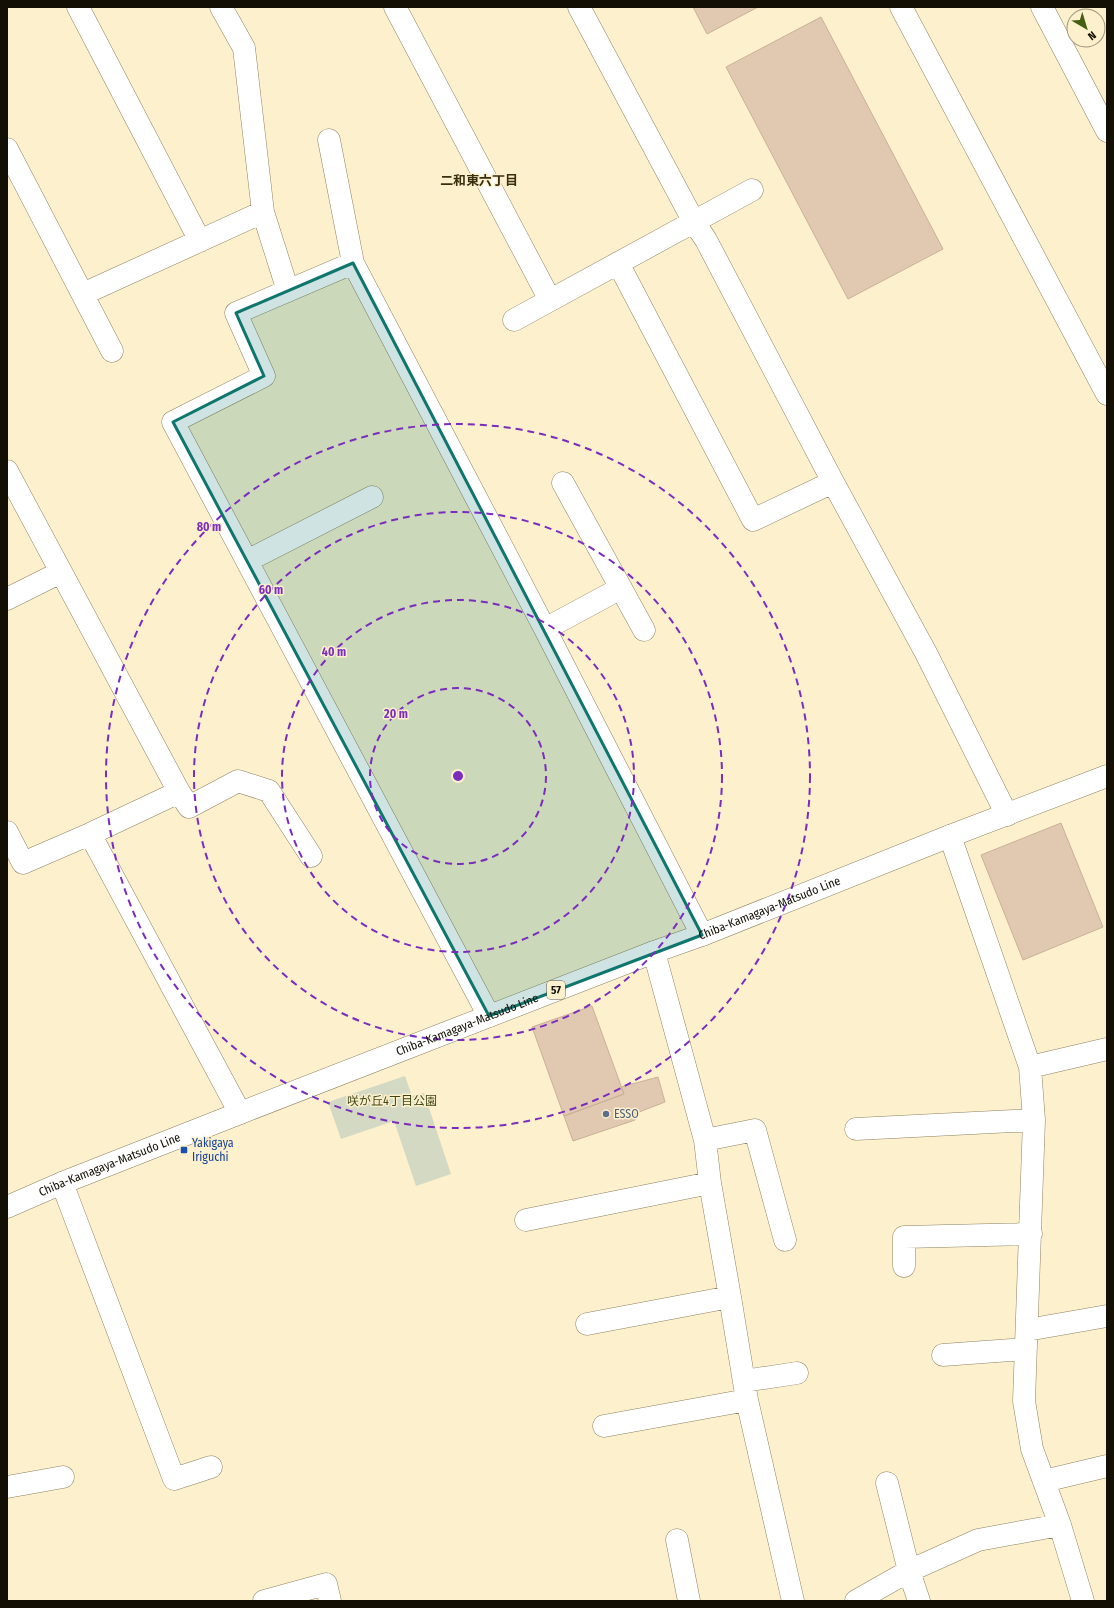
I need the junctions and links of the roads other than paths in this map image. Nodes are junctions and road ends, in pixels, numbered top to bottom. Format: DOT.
graph roads {
  1 [pos="78,7"];
  2 [pos="221,7"];
  3 [pos="395,7"];
  4 [pos="579,7"];
  5 [pos="901,7"];
  6 [pos="1042,7"];
  7 [pos="1107,131"];
  8 [pos="329,140"];
  9 [pos="7,149"];
  10 [pos="752,190"];
  11 [pos="263,212"];
  12 [pos="694,222"];
  13 [pos="200,241"];
  14 [pos="353,263"];
  15 [pos="618,263"];
  16 [pos="288,291"];
  17 [pos="83,294"];
  18 [pos="550,300"];
  19 [pos="514,320"];
  20 [pos="112,351"];
  21 [pos="1107,394"];
  22 [pos="7,471"];
  23 [pos="563,482"];
  24 [pos="833,482"];
  25 [pos="372,497"];
  26 [pos="246,561"];
  27 [pos="61,572"];
  28 [pos="621,588"];
  29 [pos="7,599"];
  30 [pos="545,629"];
  31 [pos="644,630"];
  32 [pos="1107,776"];
  33 [pos="178,792"];
  34 [pos="1007,815"];
  35 [pos="7,832"];
  36 [pos="90,834"];
  37 [pos="950,836"];
  38 [pos="311,856"];
  39 [pos="702,935"];
  40 [pos="654,952"];
  41 [pos="489,1016"];
  42 [pos="1107,1048"];
  43 [pos="1030,1067"];
  44 [pos="240,1113"];
  45 [pos="1034,1120"];
  46 [pos="856,1129"];
  47 [pos="705,1140"];
  48 [pos="710,1182"];
  49 [pos="62,1183"];
  50 [pos="7,1207"];
  51 [pos="526,1220"];
  52 [pos="1031,1234"];
  53 [pos="785,1240"];
  54 [pos="904,1266"];
  55 [pos="730,1297"];
  56 [pos="1107,1316"];
  57 [pos="587,1324"];
  58 [pos="1026,1340"];
  59 [pos="943,1355"];
  60 [pos="797,1373"];
  61 [pos="745,1391"];
  62 [pos="604,1426"];
  63 [pos="211,1466"];
  64 [pos="1107,1466"];
  65 [pos="63,1477"];
  66 [pos="1044,1481"];
  67 [pos="886,1483"];
  68 [pos="7,1487"];
  69 [pos="1060,1525"];
  70 [pos="677,1540"];
  71 [pos="909,1571"];
  72 [pos="264,1601"];
  73 [pos="330,1601"];
  74 [pos="689,1601"];
  75 [pos="793,1601"];
  76 [pos="856,1601"];
  77 [pos="919,1601"];
  78 [pos="1083,1601"];
  1 -- 13 [label="street"];
  2 -- 11 [label="street"];
  3 -- 18 [label="street"];
  4 -- 12 [label="street"];
  5 -- 21 [label="street"];
  6 -- 7 [label="street"];
  8 -- 14 [label="street"];
  9 -- 17 [label="street"];
  10 -- 12 [label="street"];
  11 -- 13 [label="street"];
  11 -- 16 [label="street"];
  12 -- 15 [label="street"];
  12 -- 24 [label="street"];
  13 -- 17 [label="street"];
  14 -- 16 [label="street"];
  14 -- 30 [label="street"];
  15 -- 18 [label="street"];
  15 -- 24 [label="street"];
  16 -- 26 [label="street"];
  17 -- 20 [label="street"];
  18 -- 19 [label="street"];
  22 -- 27 [label="street"];
  23 -- 28 [label="street"];
  24 -- 34 [label="street"];
  25 -- 26 [label="street"];
  26 -- 41 [label="street"];
  27 -- 29 [label="street"];
  27 -- 33 [label="street"];
  28 -- 30 [label="street"];
  28 -- 31 [label="street"];
  30 -- 39 [label="street"];
  32 -- 34 [label="street, Chiba-Kamagaya-Matsudo Line / 57"];
  33 -- 36 [label="street"];
  33 -- 38 [label="street"];
  34 -- 37 [label="street, Chiba-Kamagaya-Matsudo Line / 57"];
  35 -- 36 [label="street"];
  36 -- 44 [label="street"];
  37 -- 39 [label="street, Chiba-Kamagaya-Matsudo Line / 57"];
  37 -- 43 [label="street"];
  39 -- 40 [label="street, Chiba-Kamagaya-Matsudo Line / 57"];
  40 -- 41 [label="street, Chiba-Kamagaya-Matsudo Line / 57"];
  40 -- 47 [label="street"];
  41 -- 44 [label="street, Chiba-Kamagaya-Matsudo Line / 57"];
  42 -- 43 [label="street"];
  43 -- 45 [label="street"];
  44 -- 49 [label="street, Chiba-Kamagaya-Matsudo Line / 57"];
  45 -- 46 [label="street"];
  45 -- 52 [label="street"];
  47 -- 48 [label="street"];
  47 -- 53 [label="street"];
  48 -- 51 [label="street"];
  48 -- 55 [label="street"];
  49 -- 50 [label="street, Chiba-Kamagaya-Matsudo Line / 57"];
  49 -- 63 [label="street"];
  52 -- 54 [label="street"];
  52 -- 58 [label="street"];
  55 -- 57 [label="street"];
  55 -- 61 [label="street"];
  56 -- 58 [label="street"];
  58 -- 59 [label="street"];
  58 -- 66 [label="street"];
  60 -- 61 [label="street"];
  61 -- 62 [label="street"];
  61 -- 75 [label="street"];
  64 -- 66 [label="street"];
  65 -- 68 [label="street"];
  66 -- 69 [label="street"];
  67 -- 71 [label="street"];
  69 -- 71 [label="street"];
  69 -- 78 [label="street"];
  70 -- 74 [label="street"];
  71 -- 76 [label="street"];
  71 -- 77 [label="street"];
  72 -- 73 [label="street"];
}
